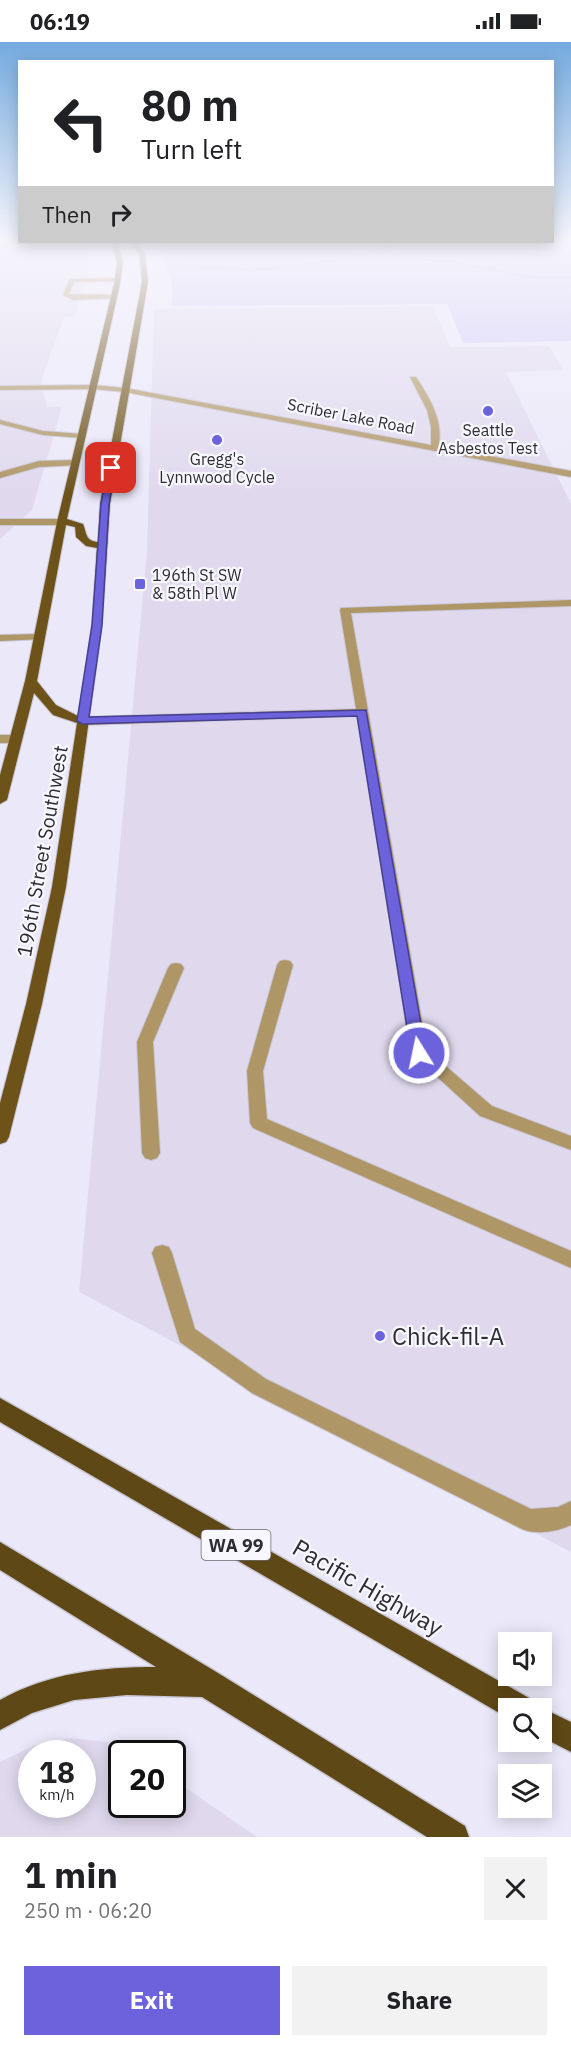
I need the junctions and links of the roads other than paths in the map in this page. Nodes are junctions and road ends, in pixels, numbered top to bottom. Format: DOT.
graph roads {
  1 [pos="107,327"];
  2 [pos="137,327"];
  3 [pos="413,379"];
  4 [pos="93,387"];
  5 [pos="0,388"];
  6 [pos="125,390"];
  7 [pos="0,422"];
  8 [pos="82,436"];
  9 [pos="435,447"];
  10 [pos="76,463"];
  11 [pos="571,474"];
  12 [pos="0,475"];
  13 [pos="0,522"];
  14 [pos="62,522"];
  15 [pos="102,546"];
  16 [pos="571,603"];
  17 [pos="39,637"];
  18 [pos="0,638"];
  19 [pos="31,681"];
  20 [pos="362,712"];
  21 [pos="83,721"];
  22 [pos="0,739"];
  23 [pos="15,739"];
  24 [pos="0,800"];
  25 [pos="285,965"];
  26 [pos="176,968"];
  27 [pos="0,1137"];
  28 [pos="571,1143"];
  29 [pos="152,1153"];
  30 [pos="162,1253"];
  31 [pos="571,1260"];
  32 [pos="0,1409"];
  33 [pos="571,1512"];
  34 [pos="0,1555"];
  35 [pos="210,1683"];
  36 [pos="502,1698"];
  37 [pos="0,1716"];
  38 [pos="552,1728"];
  39 [pos="571,1738"];
  40 [pos="454,1837"];
  1 -- 4 [label="main road"];
  2 -- 6 [label="main road, 196th Street Southwest"];
  3 -- 9 [label="street"];
  4 -- 5 [label="street"];
  4 -- 6 [label="street"];
  4 -- 8 [label="main road"];
  6 -- 9 [label="street, Scriber Lake Road"];
  6 -- 15 [label="main road, 196th Street Southwest"];
  7 -- 8 [label="street"];
  8 -- 10 [label="main road"];
  9 -- 11 [label="street, Scriber Lake Road"];
  10 -- 12 [label="street"];
  10 -- 14 [label="main road"];
  13 -- 14 [label="street"];
  14 -- 15 [label="main road"];
  14 -- 17 [label="main road"];
  15 -- 21 [label="main road, 196th Street Southwest"];
  16 -- 20 [label="street"];
  17 -- 18 [label="street"];
  17 -- 19 [label="main road"];
  19 -- 21 [label="main road"];
  19 -- 23 [label="main road"];
  20 -- 21 [label="street"];
  20 -- 28 [label="street"];
  21 -- 27 [label="main road, 196th Street Southwest"];
  22 -- 23 [label="street"];
  23 -- 24 [label="main road"];
  25 -- 31 [label="street"];
  26 -- 29 [label="street"];
  30 -- 33 [label="street"];
  32 -- 36 [label="highway, Pacific Highway / WA 99"];
  34 -- 35 [label="highway"];
  35 -- 37 [label="highway"];
  35 -- 40 [label="highway"];
  38 -- 39 [label="highway"];
}
